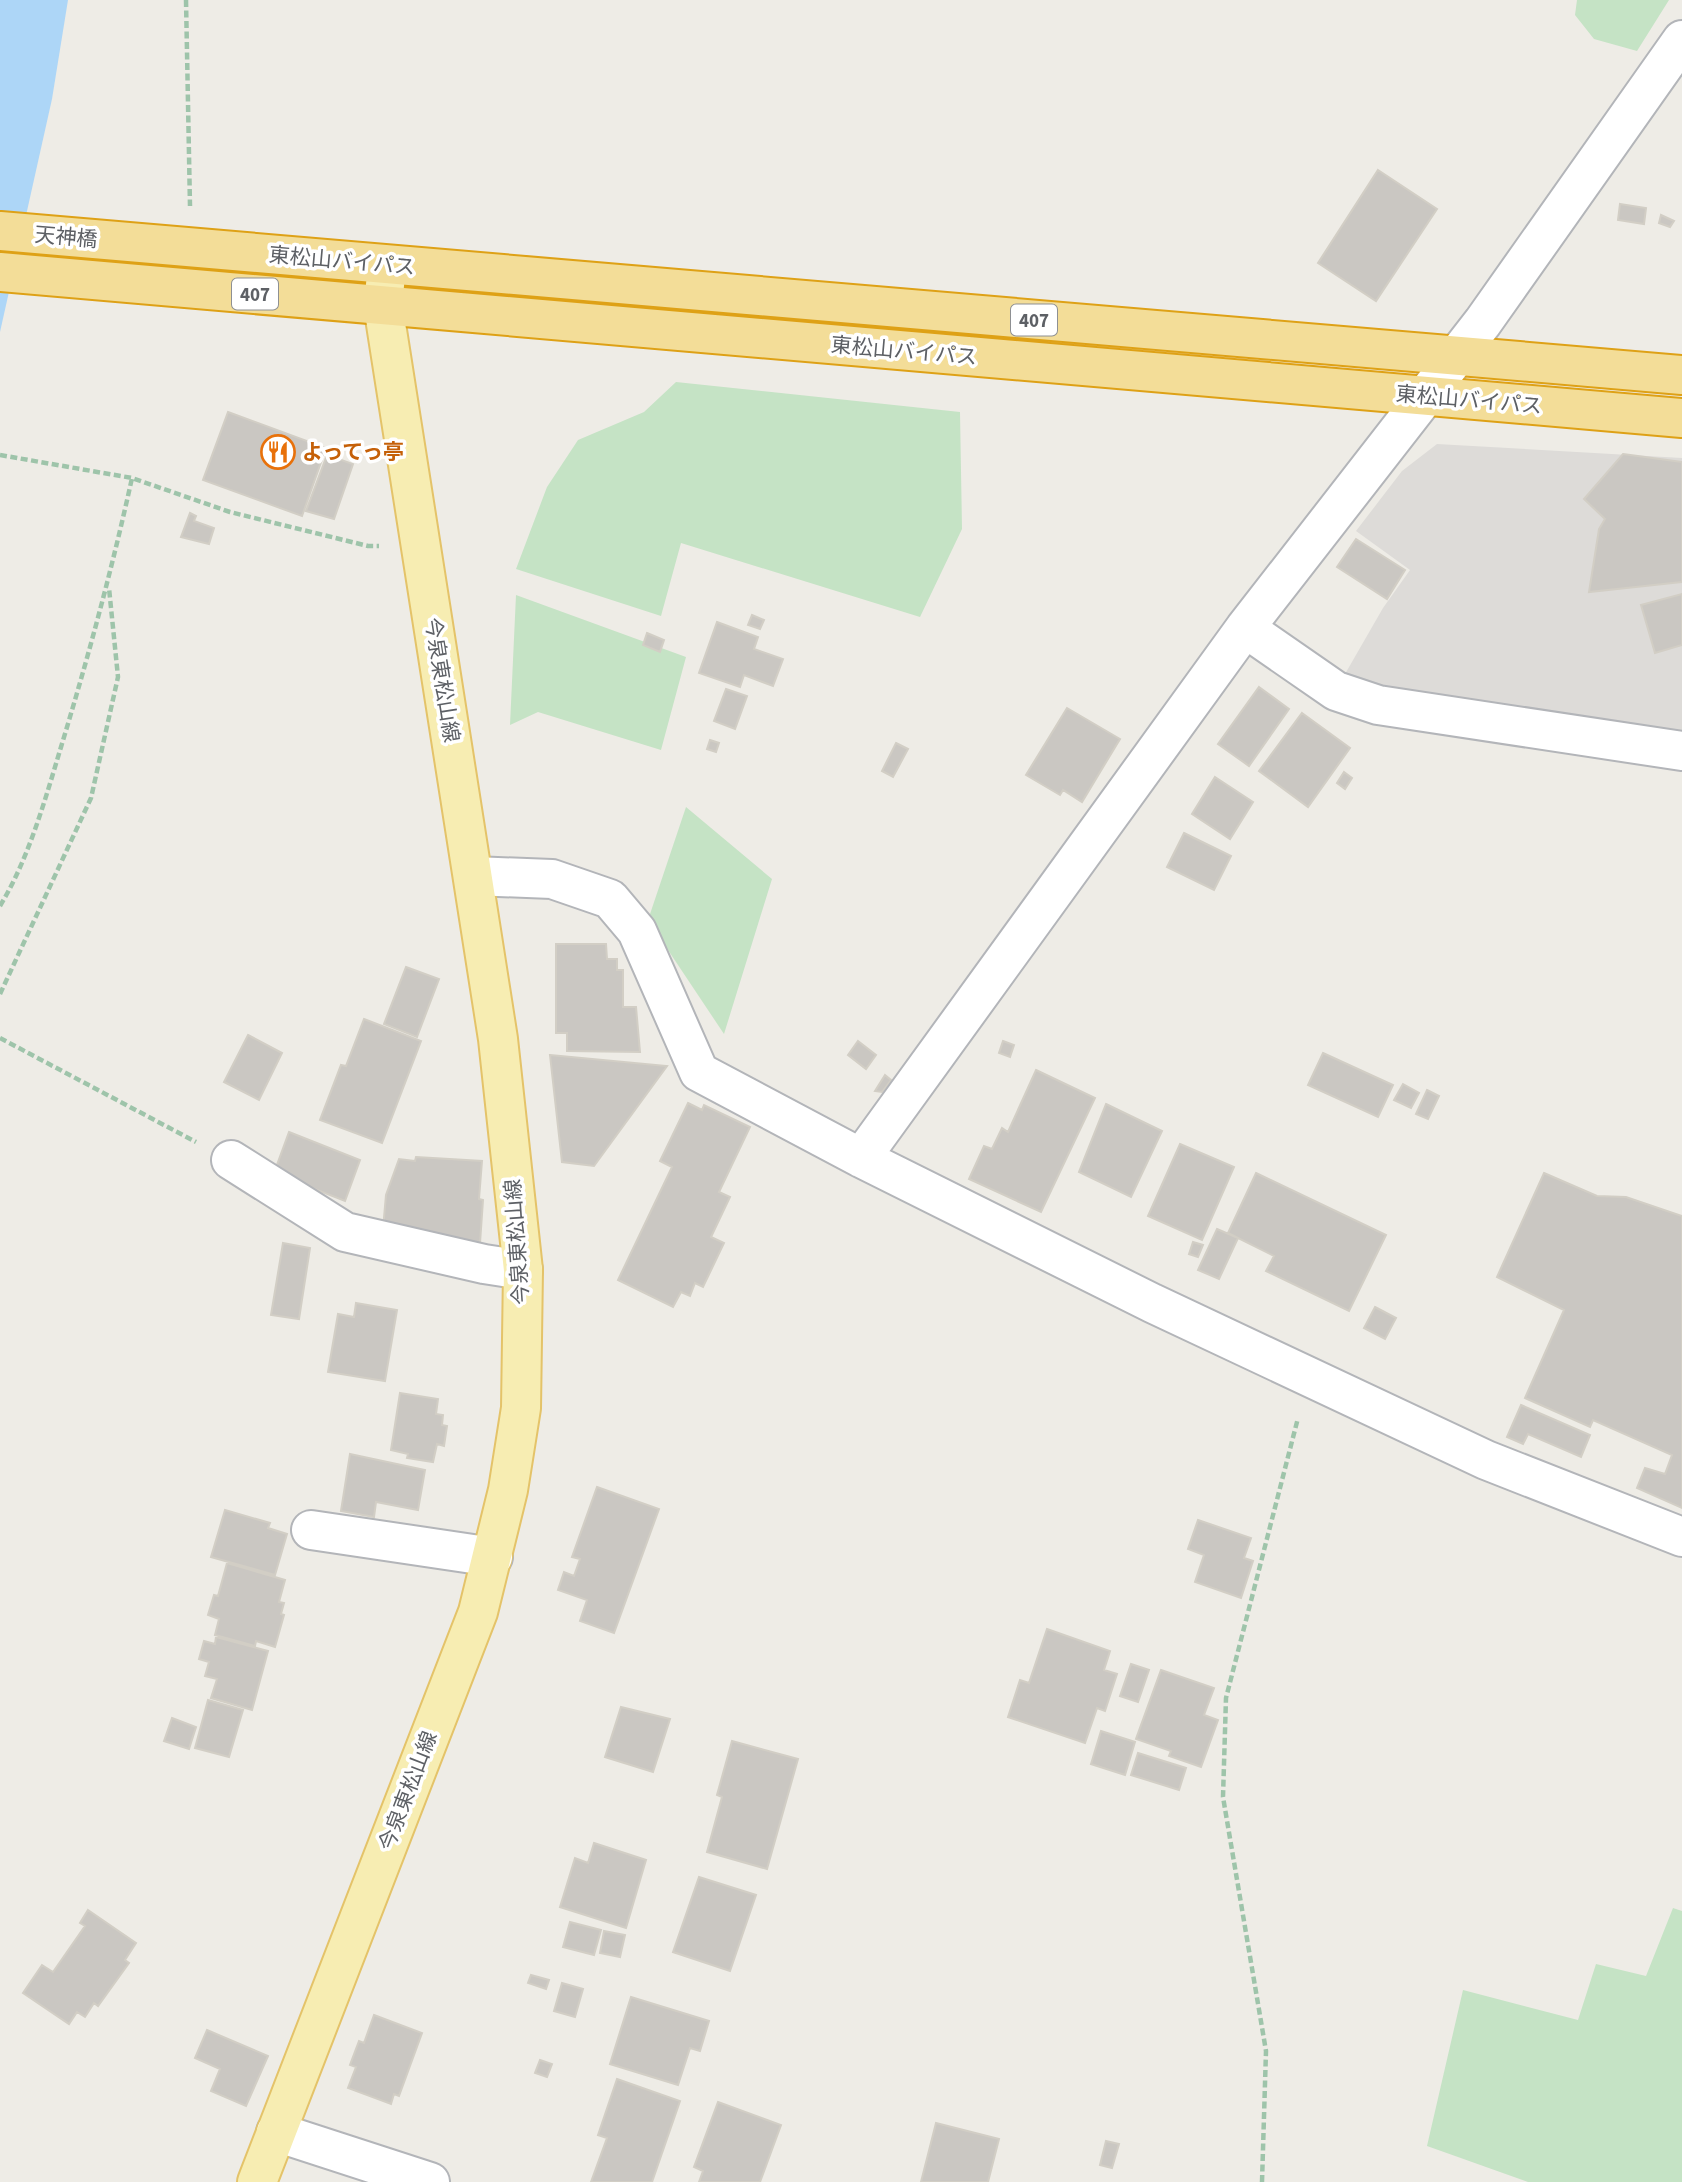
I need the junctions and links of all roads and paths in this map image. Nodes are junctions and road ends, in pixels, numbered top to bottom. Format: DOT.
graph roads {
  1 [pos="186,0"];
  2 [pos="1682,40"];
  3 [pos="0,231"];
  4 [pos="131,243"];
  5 [pos="187,247"];
  6 [pos="387,265"];
  7 [pos="0,272"];
  8 [pos="126,283"];
  9 [pos="383,305"];
  10 [pos="1456,356"];
  11 [pos="1682,374"];
  12 [pos="1424,396"];
  13 [pos="1682,418"];
  14 [pos="0,455"];
  15 [pos="131,478"];
  16 [pos="421,544"];
  17 [pos="108,583"];
  18 [pos="1245,628"];
  19 [pos="1682,751"];
  20 [pos="473,876"];
  21 [pos="0,906"];
  22 [pos="0,994"];
  23 [pos="0,1038"];
  24 [pos="861,1158"];
  25 [pos="231,1160"];
  26 [pos="523,1270"];
  27 [pos="1308,1376"];
  28 [pos="311,1530"];
  29 [pos="1682,1537"];
  30 [pos="493,1557"];
  31 [pos="276,2132"];
  32 [pos="257,2182"];
  33 [pos="430,2182"];
  34 [pos="1262,2182"];
  1 -- 5 [label="path"];
  2 -- 10 [label="street"];
  3 -- 4 [label="highway, 天神橋 / 407"];
  4 -- 5 [label="highway, 東松山バイパス / 407"];
  5 -- 6 [label="highway, 東松山バイパス / 407"];
  6 -- 9 [label="main road, 今泉東松山線"];
  6 -- 10 [label="highway, 東松山バイパス / 407"];
  7 -- 8 [label="highway, 天神橋 / 407"];
  8 -- 9 [label="highway, 東松山バイパス / 407"];
  9 -- 12 [label="highway, 東松山バイパス / 407"];
  9 -- 16 [label="main road, 今泉東松山線"];
  10 -- 11 [label="highway, 東松山バイパス / 407"];
  10 -- 12 [label="street"];
  12 -- 13 [label="highway, 東松山バイパス / 407"];
  12 -- 18 [label="street"];
  14 -- 15 [label="path"];
  15 -- 16 [label="path"];
  15 -- 17 [label="path"];
  16 -- 20 [label="main road, 今泉東松山線"];
  17 -- 21 [label="path"];
  17 -- 22 [label="path"];
  18 -- 19 [label="street"];
  18 -- 24 [label="street"];
  20 -- 24 [label="street"];
  20 -- 26 [label="main road, 今泉東松山線"];
  23 -- 25 [label="path"];
  24 -- 27 [label="street"];
  25 -- 26 [label="street"];
  26 -- 30 [label="main road, 今泉東松山線"];
  27 -- 29 [label="street"];
  27 -- 34 [label="path"];
  28 -- 30 [label="street"];
  30 -- 31 [label="main road, 今泉東松山線"];
  31 -- 32 [label="main road, 今泉東松山線"];
  31 -- 33 [label="street"];
}
